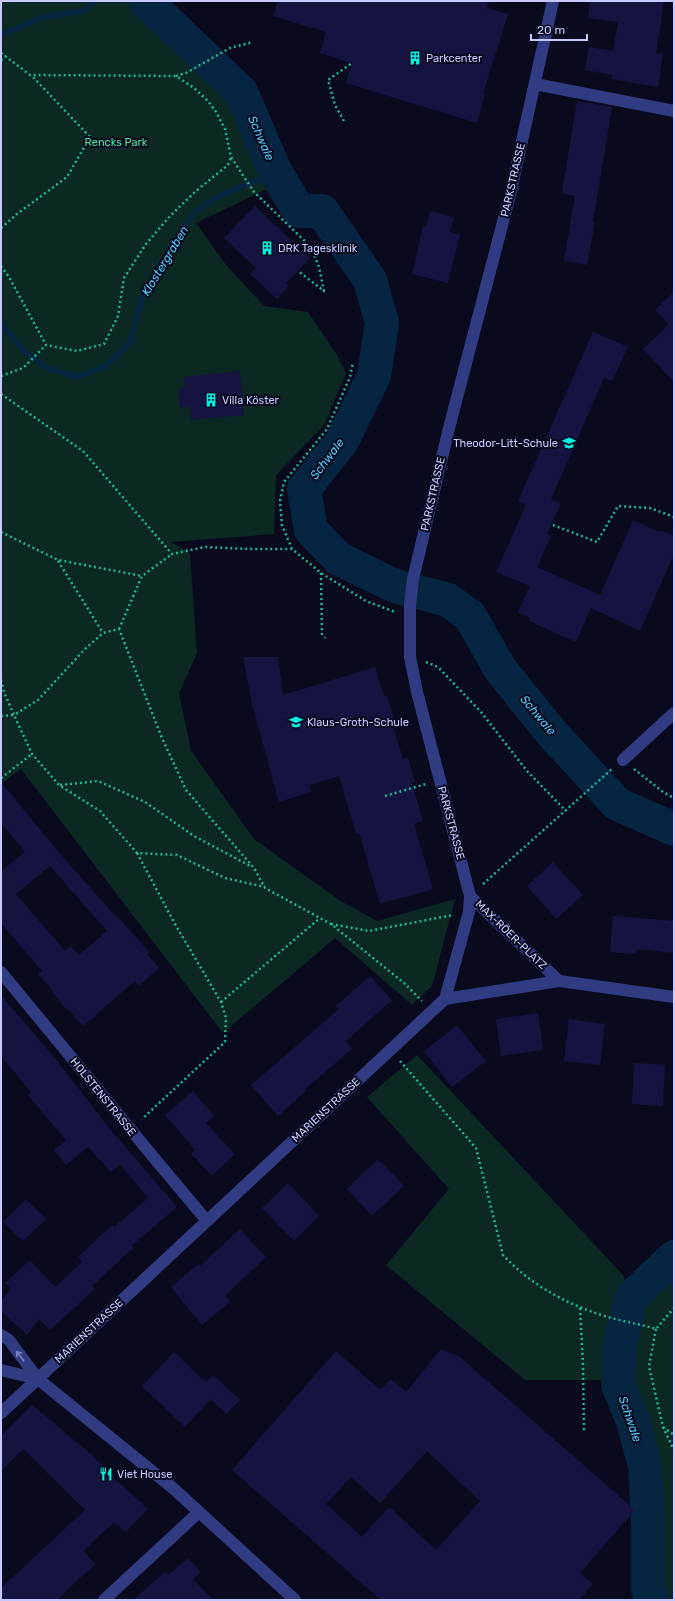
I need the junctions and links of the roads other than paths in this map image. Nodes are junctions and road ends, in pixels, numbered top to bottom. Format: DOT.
graph roads {
  1 [pos="553,1"];
  2 [pos="535,84"];
  3 [pos="674,111"];
  4 [pos="674,713"];
  5 [pos="623,760"];
  6 [pos="470,896"];
  7 [pos="1,972"];
  8 [pos="559,982"];
  9 [pos="674,997"];
  10 [pos="445,999"];
  11 [pos="207,1221"];
  12 [pos="1,1335"];
  13 [pos="1,1370"];
  14 [pos="38,1379"];
  15 [pos="1,1414"];
  16 [pos="199,1512"];
  17 [pos="104,1600"];
  18 [pos="295,1600"];
  1 -- 2 [label="street, PARKSTRASSE"];
  2 -- 3 [label="street"];
  2 -- 6 [label="street, PARKSTRASSE"];
  4 -- 5 [label="street"];
  6 -- 8 [label="street, MAX-RÖER-PLATZ"];
  6 -- 10 [label="street, MAX-RÖER-PLATZ"];
  7 -- 11 [label="street, HOLSTENSTRASSE"];
  8 -- 9 [label="street"];
  8 -- 10 [label="street"];
  10 -- 11 [label="street, MARIENSTRASSE"];
  11 -- 14 [label="street, MARIENSTRASSE"];
  14 -- 12 [label="street, one-way"];
  13 -- 14 [label="street"];
  14 -- 15 [label="street, MARIENSTRASSE"];
  14 -- 16 [label="street"];
  16 -- 17 [label="street"];
  16 -- 18 [label="street"];
}
